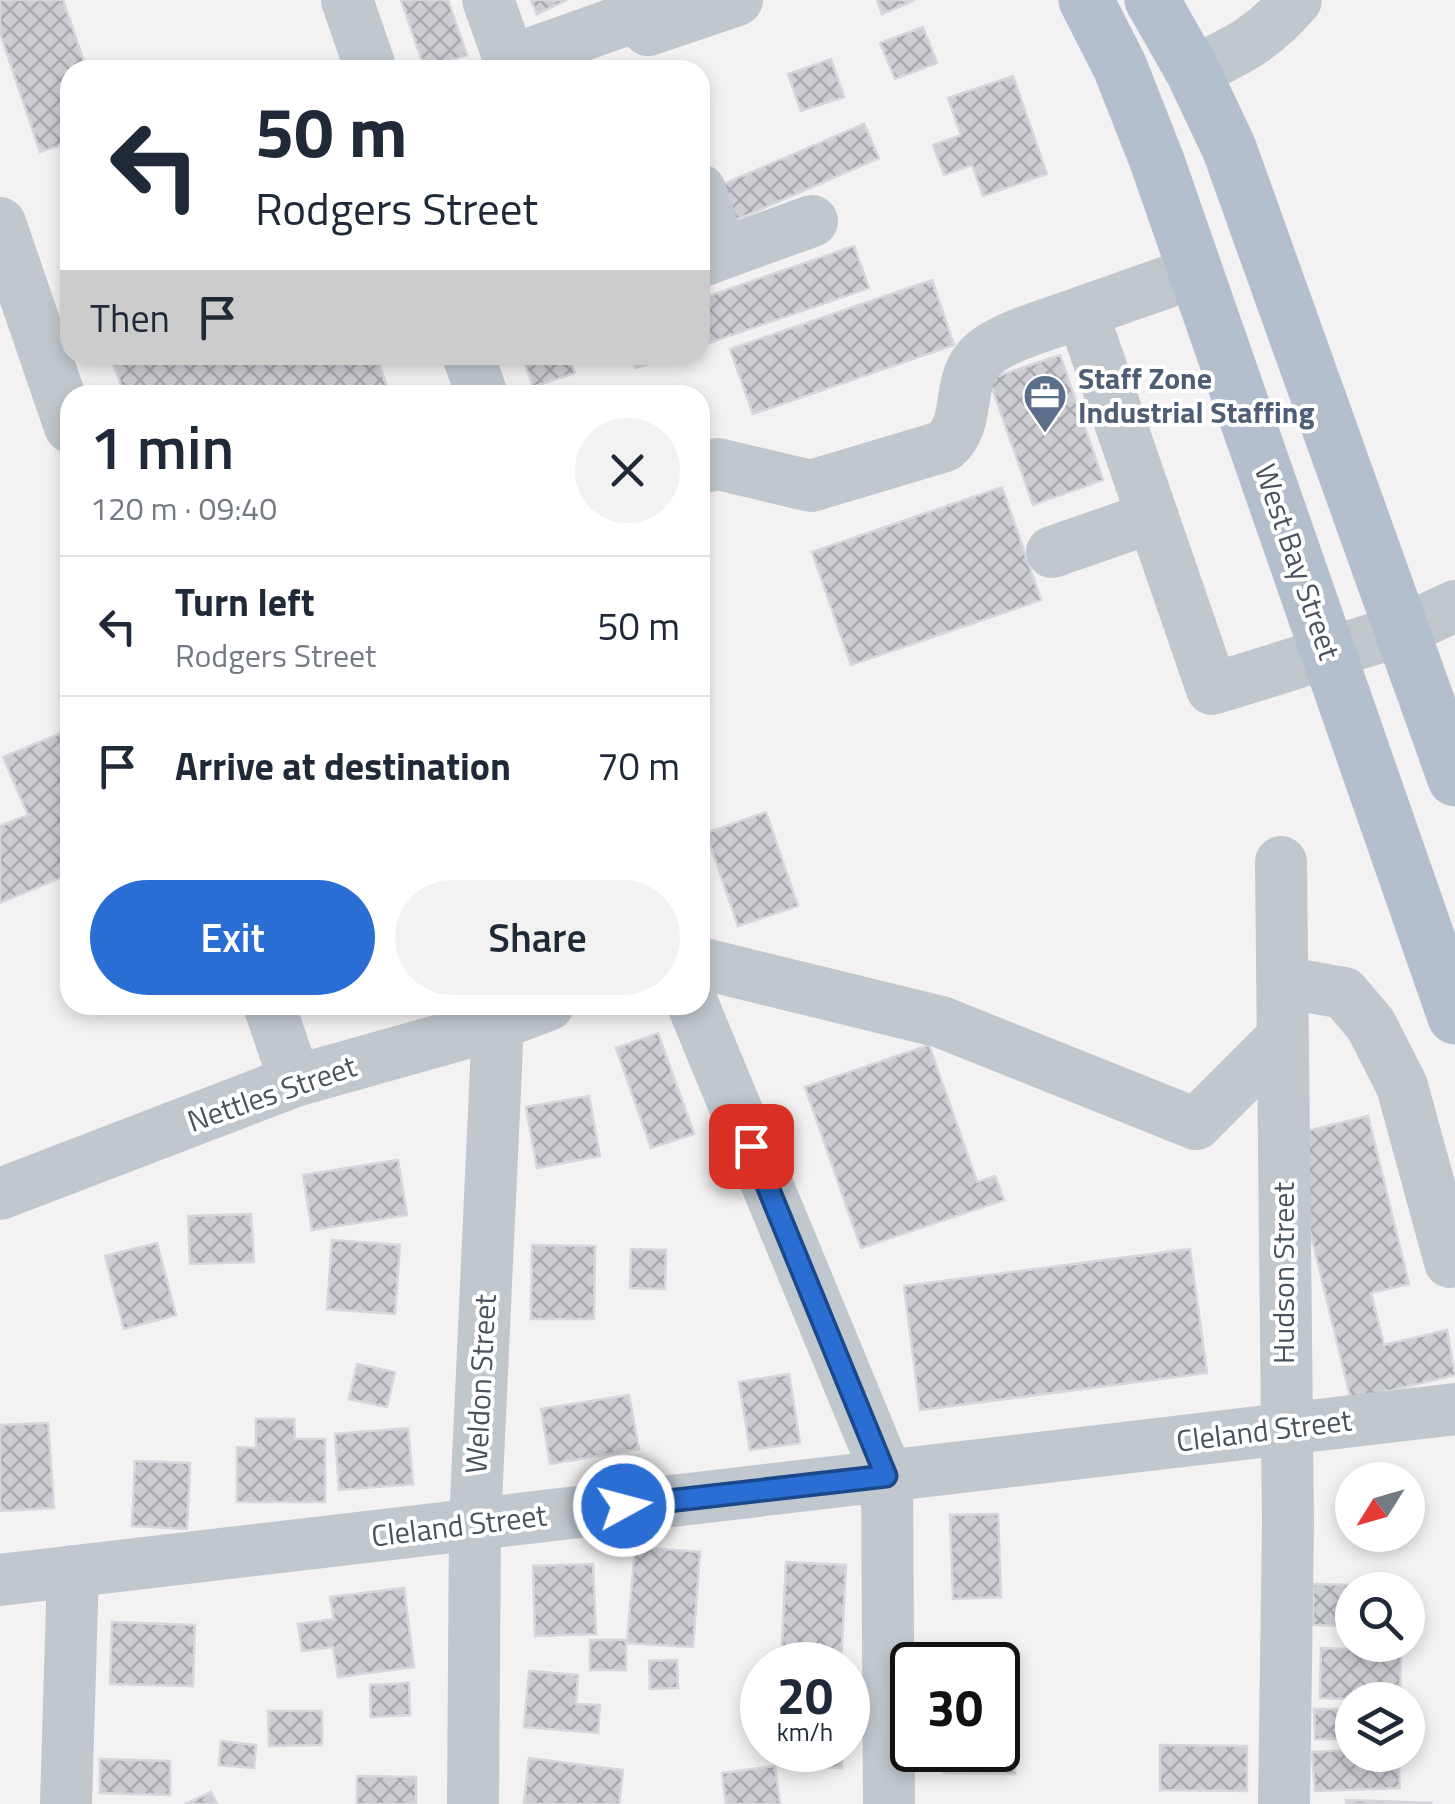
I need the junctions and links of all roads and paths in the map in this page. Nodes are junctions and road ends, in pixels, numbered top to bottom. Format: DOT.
graph roads {
  1 [pos="347,0"];
  2 [pos="488,0"];
  3 [pos="737,0"];
  4 [pos="1086,0"];
  5 [pos="1152,0"];
  6 [pos="1296,0"];
  7 [pos="647,29"];
  8 [pos="368,60"];
  9 [pos="509,60"];
  10 [pos="533,60"];
  11 [pos="1193,72"];
  12 [pos="812,221"];
  13 [pos="0,223"];
  14 [pos="710,258"];
  15 [pos="1196,272"];
  16 [pos="1082,312"];
  17 [pos="60,398"];
  18 [pos="710,466"];
  19 [pos="1153,517"];
  20 [pos="1052,552"];
  21 [pos="1455,606"];
  22 [pos="1403,630"];
  23 [pos="1328,653"];
  24 [pos="1455,779"];
  25 [pos="1281,862"];
  26 [pos="710,965"];
  27 [pos="1282,982"];
  28 [pos="272,1015"];
  29 [pos="522,1015"];
  30 [pos="697,1015"];
  31 [pos="1455,1017"];
  32 [pos="498,1024"];
  33 [pos="1282,1038"];
  34 [pos="295,1082"];
  35 [pos="0,1194"];
  36 [pos="1453,1269"];
  37 [pos="1455,1409"];
  38 [pos="1285,1429"];
  39 [pos="886,1476"];
  40 [pos="475,1524"];
  41 [pos="73,1572"];
  42 [pos="0,1580"];
  43 [pos="66,1804"];
  44 [pos="473,1804"];
  45 [pos="889,1804"];
  46 [pos="1284,1804"];
  1 -- 8 [label="street"];
  2 -- 9 [label="street"];
  3 -- 7 [label="street"];
  4 -- 15 [label="main road, West Bay Street"];
  5 -- 11 [label="main road"];
  6 -- 11 [label="street"];
  7 -- 10 [label="street"];
  11 -- 22 [label="main road"];
  12 -- 14 [label="street"];
  13 -- 17 [label="street"];
  15 -- 16 [label="street"];
  15 -- 23 [label="main road, West Bay Street"];
  16 -- 18 [label="street"];
  16 -- 19 [label="street"];
  19 -- 20 [label="street"];
  19 -- 23 [label="street"];
  21 -- 22 [label="street"];
  22 -- 23 [label="street"];
  22 -- 24 [label="main road"];
  23 -- 31 [label="main road, West Bay Street"];
  25 -- 27 [label="street, Hudson Street"];
  26 -- 33 [label="street"];
  27 -- 33 [label="street, Hudson Street"];
  27 -- 36 [label="street"];
  28 -- 34 [label="street"];
  29 -- 32 [label="street, Nettles Street"];
  30 -- 39 [label="street"];
  32 -- 34 [label="street, Nettles Street"];
  32 -- 40 [label="street, Weldon Street"];
  33 -- 38 [label="street, Hudson Street"];
  34 -- 35 [label="street, Nettles Street"];
  37 -- 38 [label="street, Cleland Street"];
  38 -- 39 [label="street, Cleland Street"];
  38 -- 46 [label="street, Hudson Street"];
  39 -- 40 [label="street, Cleland Street"];
  39 -- 45 [label="street"];
  40 -- 41 [label="street, Cleland Street"];
  40 -- 44 [label="street, Weldon Street"];
  41 -- 42 [label="street, Cleland Street"];
  41 -- 43 [label="street"];
}
